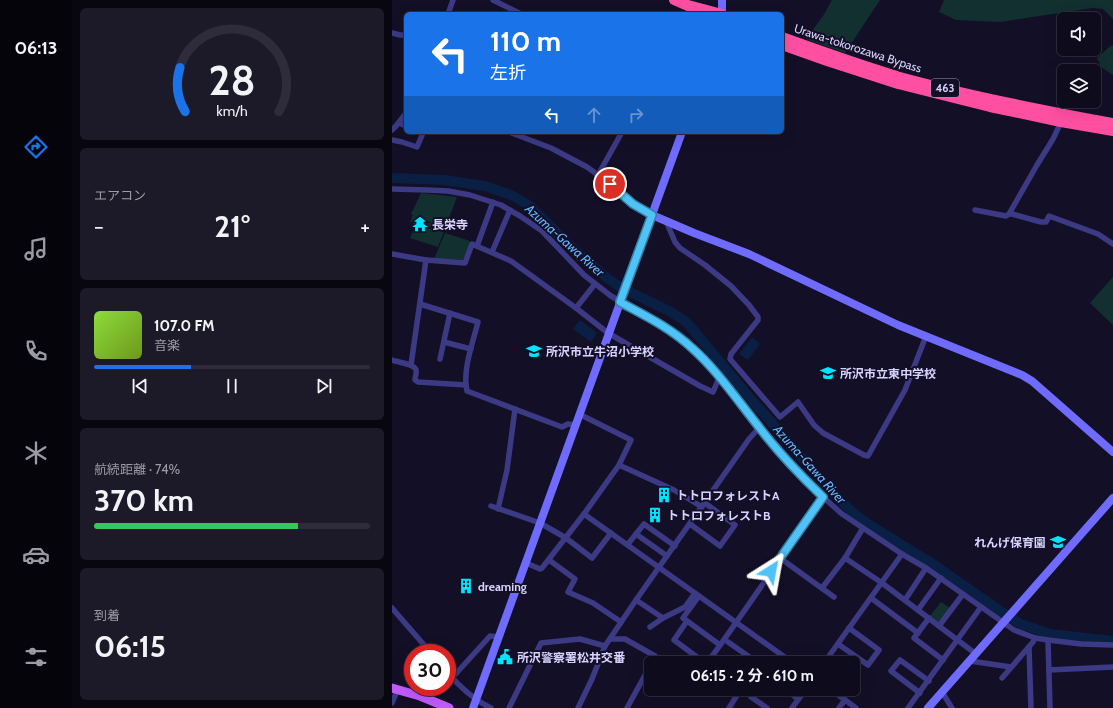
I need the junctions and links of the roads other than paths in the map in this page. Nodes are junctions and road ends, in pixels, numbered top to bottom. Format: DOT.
graph roads {
  1 [pos="453,0"];
  2 [pos="493,0"];
  3 [pos="722,0"];
  4 [pos="679,2"];
  5 [pos="449,12"];
  6 [pos="517,12"];
  7 [pos="700,12"];
  8 [pos="715,12"];
  9 [pos="722,12"];
  10 [pos="392,33"];
  11 [pos="404,35"];
  12 [pos="784,38"];
  13 [pos="784,46"];
  14 [pos="404,116"];
  15 [pos="1061,122"];
  16 [pos="399,123"];
  17 [pos="1113,123"];
  18 [pos="404,125"];
  19 [pos="392,130"];
  20 [pos="1113,131"];
  21 [pos="423,134"];
  22 [pos="514,134"];
  23 [pos="621,134"];
  24 [pos="681,134"];
  25 [pos="392,140"];
  26 [pos="598,174"];
  27 [pos="392,189"];
  28 [pos="493,202"];
  29 [pos="510,210"];
  30 [pos="975,210"];
  31 [pos="1009,214"];
  32 [pos="652,215"];
  33 [pos="666,221"];
  34 [pos="1113,244"];
  35 [pos="477,246"];
  36 [pos="492,252"];
  37 [pos="392,254"];
  38 [pos="426,260"];
  39 [pos="595,284"];
  40 [pos="620,300"];
  41 [pos="420,304"];
  42 [pos="576,308"];
  43 [pos="450,313"];
  44 [pos="608,333"];
  45 [pos="926,336"];
  46 [pos="444,342"];
  47 [pos="471,349"];
  48 [pos="440,359"];
  49 [pos="392,360"];
  50 [pos="410,365"];
  51 [pos="719,378"];
  52 [pos="466,385"];
  53 [pos="515,409"];
  54 [pos="579,414"];
  55 [pos="575,425"];
  56 [pos="759,428"];
  57 [pos="1113,452"];
  58 [pos="619,465"];
  59 [pos="823,497"];
  60 [pos="1113,498"];
  61 [pos="703,505"];
  62 [pos="491,506"];
  63 [pos="498,509"];
  64 [pos="584,514"];
  65 [pos="540,523"];
  66 [pos="690,524"];
  67 [pos="863,528"];
  68 [pos="611,533"];
  69 [pos="636,534"];
  70 [pos="566,538"];
  71 [pos="628,544"];
  72 [pos="674,546"];
  73 [pos="902,554"];
  74 [pos="667,556"];
  75 [pos="780,558"];
  76 [pos="845,558"];
  77 [pos="549,560"];
  78 [pos="526,563"];
  79 [pos="659,567"];
  80 [pos="926,568"];
  81 [pos="940,578"];
  82 [pos="882,583"];
  83 [pos="822,588"];
  84 [pos="697,594"];
  85 [pos="963,594"];
  86 [pos="834,597"];
  87 [pos="870,598"];
  88 [pos="636,600"];
  89 [pos="904,600"];
  90 [pos="980,607"];
  91 [pos="392,608"];
  92 [pos="918,610"];
  93 [pos="663,618"];
  94 [pos="929,618"];
  95 [pos="687,621"];
  96 [pos="621,622"];
  97 [pos="736,622"];
  98 [pos="1004,622"];
  99 [pos="939,626"];
  100 [pos="650,627"];
  101 [pos="849,628"];
  102 [pos="918,633"];
  103 [pos="499,637"];
  104 [pos="1035,638"];
  105 [pos="610,639"];
  106 [pos="957,640"];
  107 [pos="1048,640"];
  108 [pos="728,642"];
  109 [pos="423,644"];
  110 [pos="838,644"];
  111 [pos="720,645"];
  112 [pos="1113,645"];
  113 [pos="605,646"];
  114 [pos="1028,648"];
  115 [pos="976,654"];
  116 [pos="655,656"];
  117 [pos="696,656"];
  118 [pos="711,656"];
  119 [pos="748,656"];
  120 [pos="783,656"];
  121 [pos="829,656"];
  122 [pos="943,660"];
  123 [pos="970,661"];
  124 [pos="1011,667"];
  125 [pos="1113,667"];
  126 [pos="1049,670"];
  127 [pos="456,674"];
  128 [pos="644,676"];
  129 [pos="1002,678"];
  130 [pos="456,681"];
  131 [pos="929,681"];
  132 [pos="395,688"];
  133 [pos="942,692"];
  134 [pos="920,693"];
  135 [pos="737,696"];
  136 [pos="753,696"];
  137 [pos="794,696"];
  138 [pos="800,696"];
  139 [pos="840,696"];
  140 [pos="477,699"];
  141 [pos="798,699"];
  142 [pos="845,700"];
  143 [pos="392,703"];
  144 [pos="449,708"];
  145 [pos="473,708"];
  146 [pos="491,708"];
  147 [pos="509,708"];
  148 [pos="578,708"];
  149 [pos="627,708"];
  150 [pos="729,708"];
  151 [pos="766,708"];
  152 [pos="792,708"];
  153 [pos="839,708"];
  154 [pos="856,708"];
  155 [pos="908,708"];
  156 [pos="928,708"];
  157 [pos="952,708"];
  158 [pos="1031,708"];
  159 [pos="1050,708"];
  1 -- 5 [label="street"];
  2 -- 6 [label="street"];
  3 -- 9 [label="street"];
  4 -- 7 [label="highway"];
  4 -- 8 [label="highway"];
  10 -- 11 [label="street"];
  12 -- 17 [label="highway, Urawa-tokorozawa Bypass / 463"];
  13 -- 15 [label="highway, Urawa-tokorozawa Bypass / 463"];
  14 -- 16 [label="street"];
  15 -- 20 [label="highway, Urawa-tokorozawa Bypass / 463"];
  15 -- 31 [label="street"];
  16 -- 18 [label="street"];
  16 -- 19 [label="street"];
  21 -- 25 [label="street"];
  22 -- 26 [label="street"];
  23 -- 26 [label="street"];
  24 -- 32 [label="street"];
  26 -- 32 [label="street"];
  27 -- 28 [label="street"];
  28 -- 29 [label="street"];
  28 -- 35 [label="street"];
  29 -- 36 [label="street"];
  29 -- 39 [label="street"];
  30 -- 31 [label="street"];
  31 -- 34 [label="street"];
  32 -- 33 [label="street"];
  32 -- 40 [label="street"];
  33 -- 45 [label="street"];
  33 -- 45 [label="street"];
  35 -- 36 [label="street"];
  35 -- 38 [label="street"];
  36 -- 42 [label="street"];
  37 -- 38 [label="street"];
  38 -- 41 [label="street"];
  39 -- 40 [label="street"];
  39 -- 42 [label="street"];
  40 -- 44 [label="street"];
  40 -- 51 [label="street"];
  41 -- 43 [label="street"];
  41 -- 50 [label="street"];
  42 -- 44 [label="street"];
  43 -- 46 [label="street"];
  43 -- 47 [label="street"];
  44 -- 51 [label="street"];
  44 -- 54 [label="street"];
  45 -- 57 [label="street"];
  46 -- 47 [label="street"];
  46 -- 48 [label="street"];
  47 -- 52 [label="street"];
  49 -- 50 [label="street"];
  50 -- 52 [label="street"];
  51 -- 56 [label="street"];
  52 -- 53 [label="street"];
  53 -- 55 [label="street"];
  53 -- 63 [label="street"];
  54 -- 55 [label="street"];
  54 -- 58 [label="street"];
  55 -- 65 [label="street"];
  56 -- 59 [label="street"];
  56 -- 61 [label="street"];
  58 -- 61 [label="street"];
  58 -- 64 [label="street"];
  59 -- 67 [label="street"];
  59 -- 75 [label="street"];
  60 -- 98 [label="street"];
  61 -- 66 [label="street"];
  61 -- 66 [label="street"];
  62 -- 63 [label="street"];
  63 -- 65 [label="street"];
  64 -- 68 [label="street"];
  64 -- 70 [label="street"];
  65 -- 70 [label="street"];
  65 -- 78 [label="street"];
  66 -- 72 [label="street"];
  67 -- 73 [label="street"];
  67 -- 76 [label="street"];
  68 -- 70 [label="street"];
  68 -- 71 [label="street"];
  69 -- 71 [label="street"];
  69 -- 72 [label="street"];
  69 -- 74 [label="street"];
  70 -- 77 [label="street"];
  71 -- 79 [label="street"];
  72 -- 74 [label="street"];
  73 -- 80 [label="street"];
  73 -- 82 [label="street"];
  74 -- 79 [label="street"];
  75 -- 83 [label="street"];
  75 -- 97 [label="street"];
  76 -- 82 [label="street"];
  76 -- 83 [label="street"];
  77 -- 78 [label="street"];
  77 -- 96 [label="street"];
  78 -- 103 [label="street"];
  79 -- 84 [label="street"];
  79 -- 88 [label="street"];
  80 -- 81 [label="street"];
  80 -- 89 [label="street"];
  81 -- 85 [label="street"];
  81 -- 92 [label="street"];
  82 -- 87 [label="street"];
  82 -- 89 [label="street"];
  83 -- 86 [label="street"];
  84 -- 93 [label="street"];
  84 -- 95 [label="street"];
  84 -- 97 [label="street"];
  85 -- 90 [label="street"];
  85 -- 99 [label="street"];
  87 -- 101 [label="street"];
  87 -- 102 [label="street"];
  88 -- 93 [label="street"];
  88 -- 96 [label="street"];
  89 -- 92 [label="street"];
  90 -- 98 [label="street"];
  90 -- 106 [label="street"];
  91 -- 109 [label="street"];
  92 -- 94 [label="street"];
  93 -- 100 [label="street"];
  94 -- 99 [label="street"];
  94 -- 102 [label="street"];
  95 -- 111 [label="street"];
  95 -- 117 [label="street"];
  96 -- 105 [label="street"];
  97 -- 111 [label="street"];
  97 -- 120 [label="street"];
  98 -- 104 [label="street"];
  98 -- 115 [label="street"];
  99 -- 106 [label="street"];
  101 -- 110 [label="street"];
  101 -- 110 [label="street"];
  102 -- 122 [label="street"];
  103 -- 127 [label="street"];
  103 -- 140 [label="street"];
  104 -- 107 [label="street"];
  104 -- 114 [label="street"];
  105 -- 113 [label="street"];
  105 -- 116 [label="street"];
  106 -- 115 [label="street"];
  106 -- 122 [label="street"];
  107 -- 112 [label="street"];
  107 -- 126 [label="street"];
  108 -- 119 [label="street"];
  110 -- 121 [label="street"];
  111 -- 118 [label="street"];
  113 -- 147 [label="street"];
  113 -- 148 [label="street"];
  114 -- 124 [label="street"];
  114 -- 158 [label="street"];
  115 -- 123 [label="street"];
  122 -- 131 [label="street"];
  123 -- 124 [label="street"];
  123 -- 133 [label="street"];
  124 -- 129 [label="street"];
  125 -- 126 [label="street"];
  126 -- 159 [label="street"];
  128 -- 149 [label="street"];
  130 -- 140 [label="street"];
  131 -- 134 [label="street"];
  131 -- 134 [label="street"];
  132 -- 143 [label="street"];
  132 -- 144 [label="main road"];
  133 -- 156 [label="street"];
  133 -- 157 [label="street"];
  134 -- 155 [label="street"];
  135 -- 150 [label="street"];
  136 -- 151 [label="street"];
  137 -- 141 [label="street"];
  138 -- 141 [label="street"];
  139 -- 142 [label="street"];
  140 -- 145 [label="street"];
  140 -- 146 [label="street"];
  141 -- 152 [label="street"];
  142 -- 153 [label="street"];
  142 -- 154 [label="street"];
}
